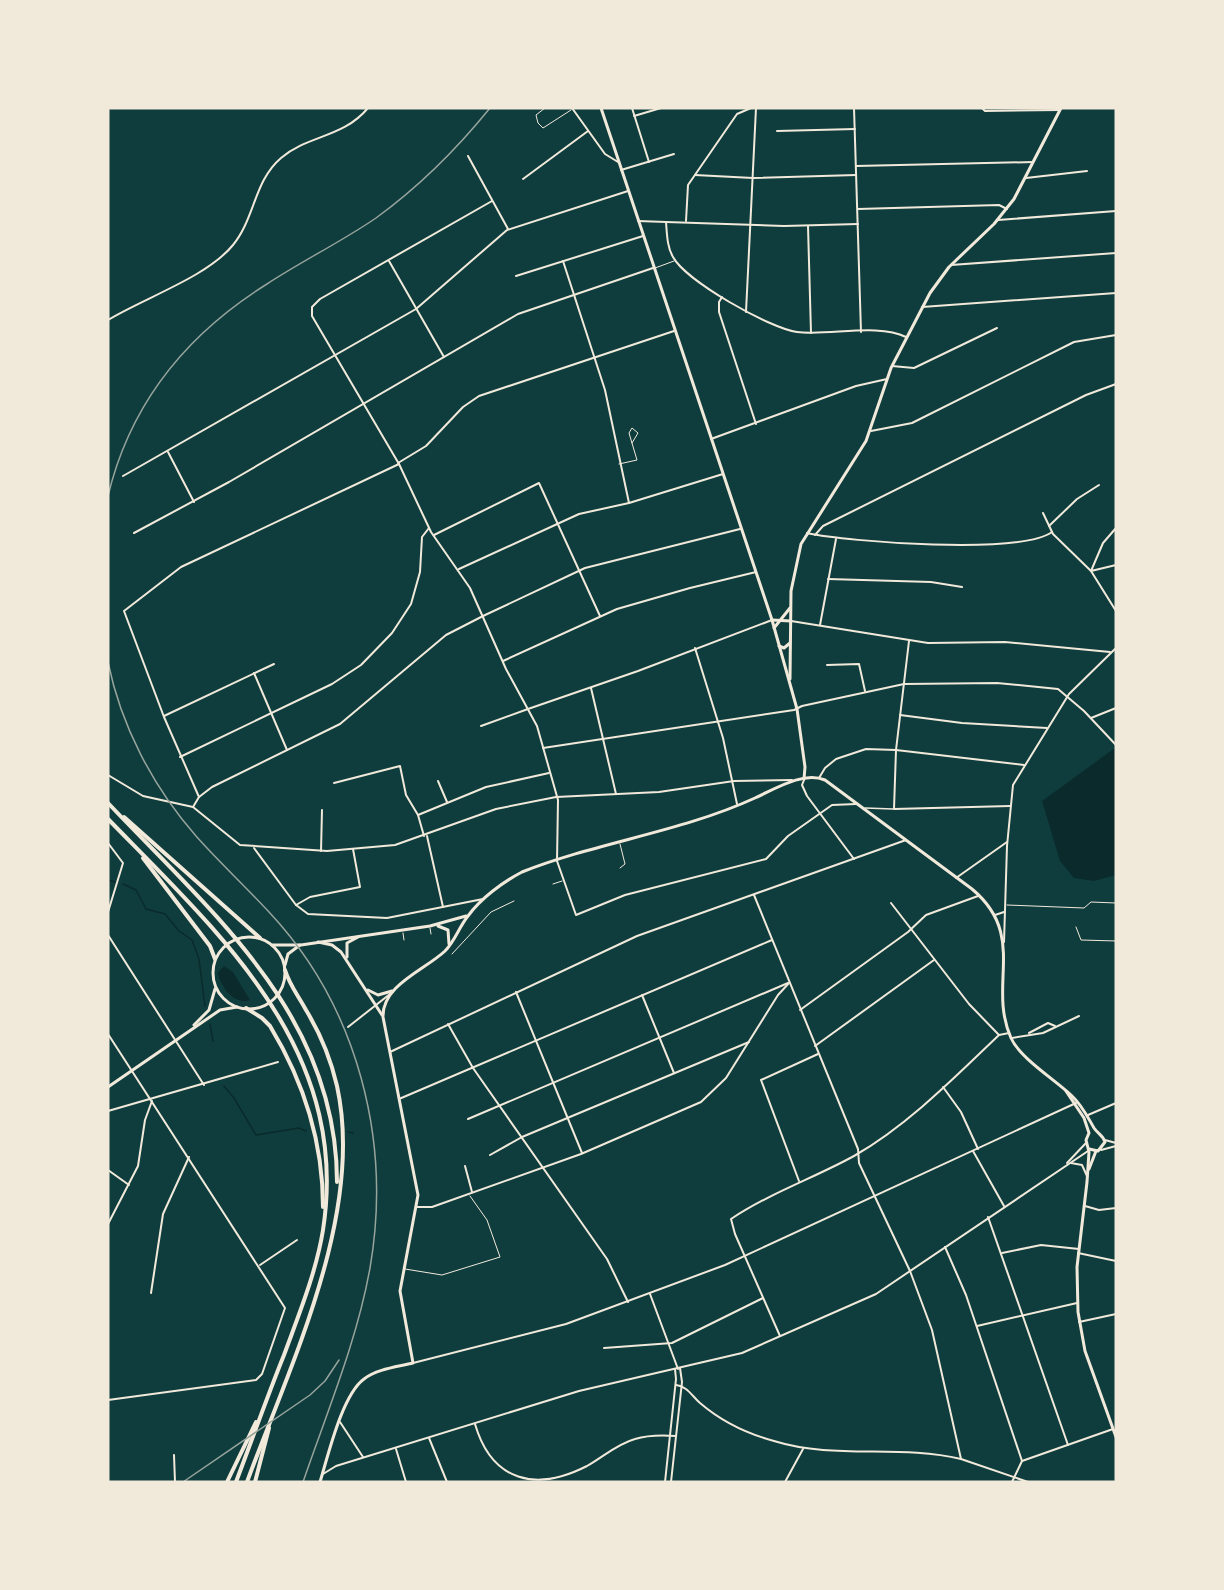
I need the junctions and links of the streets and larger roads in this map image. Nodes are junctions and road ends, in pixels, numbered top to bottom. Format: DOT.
graph roads {
  1 [pos="368,108"];
  2 [pos="572,108"];
  3 [pos="601,108"];
  4 [pos="632,108"];
  5 [pos="661,108"];
  6 [pos="751,108"];
  7 [pos="756,108"];
  8 [pos="854,108"];
  9 [pos="981,108"];
  10 [pos="1061,109"];
  11 [pos="634,116"];
  12 [pos="855,129"];
  13 [pos="588,131"];
  14 [pos="777,131"];
  15 [pos="674,154"];
  16 [pos="468,156"];
  17 [pos="618,162"];
  18 [pos="649,162"];
  19 [pos="1035,162"];
  20 [pos="856,166"];
  21 [pos="621,170"];
  22 [pos="1087,171"];
  23 [pos="856,175"];
  24 [pos="695,176"];
  25 [pos="753,178"];
  26 [pos="1026,178"];
  27 [pos="523,179"];
  28 [pos="628,191"];
  29 [pos="492,201"];
  30 [pos="858,209"];
  31 [pos="1007,209"];
  32 [pos="1116,211"];
  33 [pos="998,220"];
  34 [pos="638,222"];
  35 [pos="666,222"];
  36 [pos="686,223"];
  37 [pos="858,224"];
  38 [pos="750,225"];
  39 [pos="808,226"];
  40 [pos="508,229"];
  41 [pos="642,236"];
  42 [pos="1116,253"];
  43 [pos="389,261"];
  44 [pos="563,261"];
  45 [pos="951,265"];
  46 [pos="653,268"];
  47 [pos="516,276"];
  48 [pos="1116,293"];
  49 [pos="574,295"];
  50 [pos="722,297"];
  51 [pos="922,307"];
  52 [pos="416,309"];
  53 [pos="746,312"];
  54 [pos="108,320"];
  55 [pos="997,328"];
  56 [pos="674,332"];
  57 [pos="861,332"];
  58 [pos="811,333"];
  59 [pos="1116,335"];
  60 [pos="906,337"];
  61 [pos="335,356"];
  62 [pos="444,357"];
  63 [pos="594,358"];
  64 [pos="892,366"];
  65 [pos="887,379"];
  66 [pos="1116,384"];
  67 [pos="363,404"];
  68 [pos="756,424"];
  69 [pos="871,431"];
  70 [pos="711,439"];
  71 [pos="168,452"];
  72 [pos="398,464"];
  73 [pos="723,474"];
  74 [pos="123,476"];
  75 [pos="1099,485"];
  76 [pos="194,502"];
  77 [pos="629,503"];
  78 [pos="1042,513"];
  79 [pos="557,523"];
  80 [pos="1049,526"];
  81 [pos="429,528"];
  82 [pos="741,528"];
  83 [pos="1116,528"];
  84 [pos="1052,532"];
  85 [pos="134,533"];
  86 [pos="807,533"];
  87 [pos="434,535"];
  88 [pos="815,535"];
  89 [pos="836,539"];
  90 [pos="1116,565"];
  91 [pos="459,569"];
  92 [pos="579,571"];
  93 [pos="1091,571"];
  94 [pos="756,572"];
  95 [pos="828,579"];
  96 [pos="962,587"];
  97 [pos="790,606"];
  98 [pos="1116,611"];
  99 [pos="483,616"];
  100 [pos="600,616"];
  101 [pos="772,620"];
  102 [pos="781,620"];
  103 [pos="791,621"];
  104 [pos="820,625"];
  105 [pos="775,633"];
  106 [pos="909,641"];
  107 [pos="790,642"];
  108 [pos="778,644"];
  109 [pos="695,648"];
  110 [pos="1116,648"];
  111 [pos="1111,652"];
  112 [pos="503,661"];
  113 [pos="274,664"];
  114 [pos="827,665"];
  115 [pos="254,673"];
  116 [pos="790,683"];
  117 [pos="904,684"];
  118 [pos="591,688"];
  119 [pos="866,692"];
  120 [pos="1068,696"];
  121 [pos="1116,708"];
  122 [pos="528,709"];
  123 [pos="797,709"];
  124 [pos="271,713"];
  125 [pos="900,715"];
  126 [pos="164,716"];
  127 [pos="1091,718"];
  128 [pos="719,722"];
  129 [pos="481,726"];
  130 [pos="1047,728"];
  131 [pos="604,738"];
  132 [pos="1116,745"];
  133 [pos="543,748"];
  134 [pos="896,750"];
  135 [pos="287,751"];
  136 [pos="180,756"];
  137 [pos="1024,765"];
  138 [pos="549,773"];
  139 [pos="108,775"];
  140 [pos="819,778"];
  141 [pos="804,780"];
  142 [pos="438,781"];
  143 [pos="734,782"];
  144 [pos="334,783"];
  145 [pos="616,794"];
  146 [pos="199,797"];
  147 [pos="556,797"];
  148 [pos="447,802"];
  149 [pos="108,803"];
  150 [pos="859,804"];
  151 [pos="738,806"];
  152 [pos="1010,806"];
  153 [pos="193,807"];
  154 [pos="865,808"];
  155 [pos="894,809"];
  156 [pos="322,810"];
  157 [pos="820,814"];
  158 [pos="417,815"];
  159 [pos="108,819"];
  160 [pos="425,836"];
  161 [pos="906,840"];
  162 [pos="1007,842"];
  163 [pos="108,843"];
  164 [pos="133,845"];
  165 [pos="254,848"];
  166 [pos="353,849"];
  167 [pos="321,851"];
  168 [pos="855,859"];
  169 [pos="557,861"];
  170 [pos="956,878"];
  171 [pos="754,895"];
  172 [pos="979,895"];
  173 [pos="484,900"];
  174 [pos="891,903"];
  175 [pos="296,905"];
  176 [pos="443,907"];
  177 [pos="1005,907"];
  178 [pos="108,912"];
  179 [pos="468,915"];
  180 [pos="995,915"];
  181 [pos="430,926"];
  182 [pos="912,930"];
  183 [pos="108,935"];
  184 [pos="362,935"];
  185 [pos="260,938"];
  186 [pos="772,940"];
  187 [pos="318,942"];
  188 [pos="272,945"];
  189 [pos="302,945"];
  190 [pos="447,948"];
  191 [pos="1004,948"];
  192 [pos="215,959"];
  193 [pos="934,960"];
  194 [pos="349,961"];
  195 [pos="285,969"];
  196 [pos="789,983"];
  197 [pos="215,987"];
  198 [pos="365,987"];
  199 [pos="394,990"];
  200 [pos="516,992"];
  201 [pos="642,995"];
  202 [pos="376,1006"];
  203 [pos="239,1007"];
  204 [pos="246,1008"];
  205 [pos="800,1010"];
  206 [pos="1079,1016"];
  207 [pos="383,1017"];
  208 [pos="448,1024"];
  209 [pos="1055,1026"];
  210 [pos="348,1027"];
  211 [pos="190,1029"];
  212 [pos="1009,1033"];
  213 [pos="1035,1033"];
  214 [pos="108,1034"];
  215 [pos="999,1035"];
  216 [pos="659,1037"];
  217 [pos="1011,1038"];
  218 [pos="175,1039"];
  219 [pos="536,1041"];
  220 [pos="749,1042"];
  221 [pos="815,1046"];
  222 [pos="390,1052"];
  223 [pos="818,1054"];
  224 [pos="278,1062"];
  225 [pos="473,1068"];
  226 [pos="132,1070"];
  227 [pos="674,1073"];
  228 [pos="553,1082"];
  229 [pos="204,1085"];
  230 [pos="108,1087"];
  231 [pos="943,1087"];
  232 [pos="399,1099"];
  233 [pos="152,1101"];
  234 [pos="1076,1103"];
  235 [pos="1116,1103"];
  236 [pos="499,1105"];
  237 [pos="108,1111"];
  238 [pos="1088,1115"];
  239 [pos="567,1118"];
  240 [pos="468,1119"];
  241 [pos="1098,1133"];
  242 [pos="1089,1136"];
  243 [pos="522,1137"];
  244 [pos="1104,1139"];
  245 [pos="1086,1143"];
  246 [pos="1116,1145"];
  247 [pos="978,1149"];
  248 [pos="1090,1150"];
  249 [pos="1101,1150"];
  250 [pos="973,1151"];
  251 [pos="1096,1151"];
  252 [pos="858,1153"];
  253 [pos="582,1154"];
  254 [pos="490,1155"];
  255 [pos="189,1157"];
  256 [pos="1065,1165"];
  257 [pos="465,1166"];
  258 [pos="544,1168"];
  259 [pos="108,1170"];
  260 [pos="1088,1170"];
  261 [pos="799,1181"];
  262 [pos="1087,1182"];
  263 [pos="129,1185"];
  264 [pos="473,1193"];
  265 [pos="875,1197"];
  266 [pos="336,1204"];
  267 [pos="1004,1206"];
  268 [pos="1085,1206"];
  269 [pos="417,1207"];
  270 [pos="1116,1208"];
  271 [pos="988,1217"];
  272 [pos="108,1224"];
  273 [pos="323,1226"];
  274 [pos="297,1240"];
  275 [pos="945,1247"];
  276 [pos="1079,1251"];
  277 [pos="1002,1253"];
  278 [pos="745,1257"];
  279 [pos="1116,1261"];
  280 [pos="260,1265"];
  281 [pos="910,1271"];
  282 [pos="151,1293"];
  283 [pos="650,1294"];
  284 [pos="763,1298"];
  285 [pos="628,1302"];
  286 [pos="1077,1302"];
  287 [pos="1116,1314"];
  288 [pos="1024,1315"];
  289 [pos="1079,1322"];
  290 [pos="977,1326"];
  291 [pos="780,1336"];
  292 [pos="669,1342"];
  293 [pos="604,1348"];
  294 [pos="413,1363"];
  295 [pos="678,1369"];
  296 [pos="676,1385"];
  297 [pos="681,1385"];
  298 [pos="108,1400"];
  299 [pos="340,1422"];
  300 [pos="475,1424"];
  301 [pos="1113,1429"];
  302 [pos="267,1430"];
  303 [pos="253,1431"];
  304 [pos="669,1435"];
  305 [pos="676,1436"];
  306 [pos="1116,1437"];
  307 [pos="429,1438"];
  308 [pos="1068,1445"];
  309 [pos="396,1449"];
  310 [pos="803,1449"];
  311 [pos="174,1455"];
  312 [pos="364,1458"];
  313 [pos="961,1459"];
  314 [pos="1022,1461"];
  315 [pos="666,1473"];
  316 [pos="672,1473"];
  317 [pos="323,1474"];
  318 [pos="1014,1478"];
  319 [pos="321,1481"];
  320 [pos="545,1481"];
  321 [pos="175,1482"];
  322 [pos="227,1482"];
  323 [pos="236,1482"];
  324 [pos="247,1482"];
  325 [pos="255,1482"];
  326 [pos="406,1482"];
  327 [pos="447,1482"];
  328 [pos="665,1482"];
  329 [pos="671,1482"];
  330 [pos="785,1482"];
  331 [pos="1012,1482"];
  332 [pos="1028,1482"];
  1 -- 54 [label="street"];
  2 -- 13 [label="street"];
  3 -- 17 [label="main road"];
  4 -- 11 [label="street"];
  5 -- 11 [label="street"];
  6 -- 24 [label="street"];
  7 -- 25 [label="street"];
  8 -- 12 [label="street"];
  9 -- 10 [label="street"];
  10 -- 19 [label="main road"];
  11 -- 18 [label="street"];
  12 -- 14 [label="street"];
  12 -- 20 [label="street"];
  13 -- 17 [label="street"];
  13 -- 27 [label="street"];
  15 -- 18 [label="street"];
  16 -- 29 [label="street"];
  17 -- 21 [label="main road"];
  18 -- 21 [label="street"];
  19 -- 20 [label="street"];
  19 -- 26 [label="main road"];
  20 -- 23 [label="street"];
  21 -- 28 [label="main road"];
  22 -- 26 [label="street"];
  23 -- 25 [label="street"];
  23 -- 30 [label="street"];
  24 -- 25 [label="street"];
  24 -- 36 [label="street"];
  25 -- 38 [label="street"];
  26 -- 31 [label="main road"];
  28 -- 34 [label="main road"];
  28 -- 40 [label="street"];
  29 -- 40 [label="street"];
  29 -- 43 [label="street"];
  30 -- 31 [label="street"];
  30 -- 37 [label="street"];
  31 -- 33 [label="main road"];
  32 -- 33 [label="street"];
  33 -- 45 [label="main road"];
  34 -- 35 [label="street"];
  34 -- 41 [label="main road"];
  35 -- 36 [label="street"];
  35 -- 50 [label="street"];
  36 -- 38 [label="street"];
  37 -- 39 [label="street"];
  37 -- 57 [label="street"];
  38 -- 39 [label="street"];
  38 -- 53 [label="street"];
  39 -- 58 [label="street"];
  40 -- 52 [label="street"];
  41 -- 44 [label="street"];
  41 -- 46 [label="main road"];
  42 -- 45 [label="street"];
  43 -- 52 [label="street"];
  43 -- 61 [label="street"];
  44 -- 47 [label="street"];
  44 -- 49 [label="street"];
  45 -- 51 [label="main road"];
  46 -- 49 [label="street"];
  46 -- 56 [label="main road"];
  48 -- 51 [label="street"];
  49 -- 62 [label="street"];
  49 -- 63 [label="street"];
  50 -- 53 [label="street"];
  50 -- 68 [label="street"];
  51 -- 60 [label="main road"];
  52 -- 61 [label="street"];
  52 -- 62 [label="street"];
  53 -- 58 [label="street"];
  55 -- 64 [label="street"];
  56 -- 63 [label="street"];
  56 -- 70 [label="main road"];
  57 -- 58 [label="street"];
  57 -- 60 [label="street"];
  59 -- 69 [label="street"];
  60 -- 64 [label="main road"];
  61 -- 67 [label="street"];
  61 -- 71 [label="street"];
  62 -- 67 [label="street"];
  63 -- 72 [label="street"];
  63 -- 77 [label="street"];
  64 -- 65 [label="main road"];
  65 -- 68 [label="street"];
  65 -- 69 [label="main road"];
  66 -- 88 [label="street"];
  67 -- 72 [label="street"];
  67 -- 76 [label="street"];
  68 -- 70 [label="street"];
  69 -- 86 [label="main road"];
  70 -- 73 [label="main road"];
  71 -- 74 [label="street"];
  71 -- 76 [label="street"];
  72 -- 81 [label="street"];
  72 -- 126 [label="street"];
  73 -- 77 [label="street"];
  73 -- 82 [label="main road"];
  75 -- 80 [label="street"];
  76 -- 85 [label="street"];
  77 -- 79 [label="street"];
  78 -- 80 [label="street"];
  79 -- 87 [label="street"];
  79 -- 91 [label="street"];
  79 -- 92 [label="street"];
  80 -- 84 [label="street"];
  81 -- 87 [label="street"];
  81 -- 124 [label="street"];
  82 -- 92 [label="street"];
  82 -- 94 [label="main road"];
  83 -- 93 [label="street"];
  84 -- 89 [label="street"];
  84 -- 93 [label="street"];
  86 -- 88 [label="street"];
  86 -- 97 [label="main road"];
  87 -- 91 [label="street"];
  88 -- 89 [label="street"];
  89 -- 95 [label="street"];
  90 -- 93 [label="street"];
  91 -- 99 [label="street"];
  92 -- 99 [label="street"];
  92 -- 100 [label="street"];
  93 -- 98 [label="street"];
  94 -- 100 [label="street"];
  94 -- 101 [label="main road"];
  95 -- 96 [label="street"];
  95 -- 104 [label="street"];
  97 -- 102 [label="main road"];
  97 -- 103 [label="main road"];
  99 -- 112 [label="street"];
  99 -- 135 [label="street"];
  100 -- 112 [label="street"];
  101 -- 102 [label="main road"];
  101 -- 105 [label="main road"];
  101 -- 109 [label="street"];
  102 -- 103 [label="main road"];
  102 -- 105 [label="main road"];
  103 -- 104 [label="street"];
  103 -- 107 [label="main road"];
  104 -- 106 [label="street"];
  105 -- 108 [label="main road"];
  106 -- 111 [label="street"];
  106 -- 117 [label="street"];
  107 -- 108 [label="main road"];
  107 -- 116 [label="main road"];
  108 -- 116 [label="main road"];
  109 -- 118 [label="street"];
  109 -- 128 [label="street"];
  110 -- 111 [label="street"];
  111 -- 120 [label="street"];
  112 -- 122 [label="street"];
  113 -- 115 [label="street"];
  114 -- 119 [label="street"];
  115 -- 124 [label="street"];
  115 -- 126 [label="street"];
  116 -- 123 [label="main road"];
  117 -- 119 [label="street"];
  117 -- 120 [label="street"];
  117 -- 125 [label="street"];
  118 -- 122 [label="street"];
  118 -- 131 [label="street"];
  119 -- 123 [label="street"];
  120 -- 127 [label="street"];
  120 -- 130 [label="street"];
  121 -- 127 [label="street"];
  122 -- 129 [label="street"];
  122 -- 133 [label="street"];
  123 -- 128 [label="street"];
  123 -- 141 [label="main road"];
  124 -- 135 [label="street"];
  124 -- 136 [label="street"];
  125 -- 130 [label="street"];
  125 -- 134 [label="street"];
  126 -- 136 [label="street"];
  127 -- 132 [label="street"];
  128 -- 131 [label="street"];
  128 -- 143 [label="street"];
  130 -- 137 [label="street"];
  131 -- 133 [label="street"];
  131 -- 145 [label="street"];
  133 -- 138 [label="street"];
  134 -- 137 [label="street"];
  134 -- 140 [label="street"];
  134 -- 155 [label="street"];
  135 -- 146 [label="street"];
  136 -- 146 [label="street"];
  137 -- 152 [label="street"];
  138 -- 147 [label="street"];
  138 -- 148 [label="street"];
  139 -- 153 [label="street"];
  140 -- 141 [label="main road"];
  140 -- 150 [label="main road"];
  141 -- 143 [label="street"];
  141 -- 151 [label="main road"];
  141 -- 157 [label="street"];
  142 -- 148 [label="street"];
  143 -- 145 [label="street"];
  143 -- 151 [label="street"];
  144 -- 158 [label="street"];
  145 -- 147 [label="street"];
  146 -- 153 [label="street"];
  147 -- 160 [label="street"];
  147 -- 169 [label="street"];
  148 -- 158 [label="street"];
  149 -- 185 [label="highway"];
  149 -- 266 [label="highway"];
  150 -- 154 [label="main road"];
  150 -- 157 [label="street"];
  151 -- 169 [label="main road"];
  152 -- 155 [label="street"];
  152 -- 162 [label="street"];
  153 -- 165 [label="street"];
  154 -- 155 [label="street"];
  154 -- 161 [label="main road"];
  156 -- 167 [label="street"];
  157 -- 168 [label="street"];
  157 -- 169 [label="street"];
  158 -- 160 [label="street"];
  159 -- 164 [label="highway"];
  160 -- 166 [label="street"];
  160 -- 176 [label="street"];
  161 -- 168 [label="street"];
  161 -- 170 [label="main road"];
  162 -- 170 [label="street"];
  162 -- 177 [label="street"];
  163 -- 178 [label="street"];
  164 -- 192 [label="highway"];
  164 -- 273 [label="highway"];
  165 -- 167 [label="street"];
  165 -- 175 [label="street"];
  166 -- 167 [label="street"];
  166 -- 175 [label="street"];
  168 -- 171 [label="street"];
  169 -- 173 [label="main road"];
  170 -- 172 [label="main road"];
  171 -- 186 [label="street"];
  171 -- 200 [label="street"];
  172 -- 180 [label="main road"];
  172 -- 182 [label="street"];
  173 -- 176 [label="street"];
  173 -- 179 [label="main road"];
  174 -- 182 [label="street"];
  175 -- 176 [label="street"];
  177 -- 180 [label="street"];
  177 -- 191 [label="street"];
  179 -- 181 [label="main road"];
  179 -- 190 [label="main road"];
  180 -- 191 [label="main road"];
  181 -- 184 [label="main road"];
  181 -- 190 [label="main road"];
  182 -- 193 [label="street"];
  182 -- 205 [label="street"];
  183 -- 218 [label="street"];
  184 -- 187 [label="main road"];
  184 -- 194 [label="main road"];
  185 -- 188 [label="main road"];
  185 -- 192 [label="main road"];
  186 -- 196 [label="street"];
  186 -- 201 [label="street"];
  187 -- 189 [label="main road"];
  187 -- 194 [label="main road"];
  188 -- 189 [label="main road"];
  188 -- 195 [label="main road"];
  189 -- 195 [label="main road"];
  190 -- 199 [label="main road"];
  191 -- 212 [label="main road"];
  192 -- 197 [label="main road"];
  193 -- 215 [label="street"];
  193 -- 221 [label="street"];
  194 -- 198 [label="main road"];
  195 -- 204 [label="main road"];
  195 -- 266 [label="highway"];
  196 -- 205 [label="street"];
  196 -- 216 [label="street"];
  196 -- 220 [label="street"];
  197 -- 203 [label="main road"];
  197 -- 211 [label="main road"];
  198 -- 199 [label="main road"];
  198 -- 202 [label="main road"];
  199 -- 202 [label="street"];
  199 -- 207 [label="main road"];
  200 -- 208 [label="street"];
  200 -- 219 [label="street"];
  201 -- 216 [label="street"];
  201 -- 219 [label="street"];
  202 -- 207 [label="main road"];
  202 -- 210 [label="street"];
  203 -- 204 [label="main road"];
  203 -- 211 [label="main road"];
  204 -- 273 [label="highway"];
  205 -- 221 [label="street"];
  206 -- 209 [label="street"];
  207 -- 222 [label="main road"];
  208 -- 222 [label="street"];
  208 -- 225 [label="street"];
  209 -- 213 [label="street"];
  209 -- 213 [label="street"];
  211 -- 218 [label="main road"];
  212 -- 215 [label="street"];
  212 -- 217 [label="main road"];
  213 -- 217 [label="street"];
  214 -- 226 [label="street"];
  215 -- 231 [label="street"];
  216 -- 227 [label="street"];
  216 -- 228 [label="street"];
  217 -- 234 [label="main road"];
  218 -- 226 [label="main road"];
  218 -- 229 [label="street"];
  219 -- 225 [label="street"];
  219 -- 228 [label="street"];
  220 -- 227 [label="street"];
  220 -- 253 [label="street"];
  221 -- 223 [label="street"];
  222 -- 232 [label="main road"];
  223 -- 252 [label="street"];
  223 -- 261 [label="street"];
  224 -- 229 [label="street"];
  225 -- 232 [label="street"];
  225 -- 236 [label="street"];
  226 -- 230 [label="main road"];
  226 -- 233 [label="street"];
  227 -- 239 [label="street"];
  228 -- 236 [label="street"];
  228 -- 239 [label="street"];
  229 -- 233 [label="street"];
  231 -- 247 [label="street"];
  231 -- 252 [label="street"];
  232 -- 269 [label="main road"];
  233 -- 237 [label="street"];
  233 -- 255 [label="street"];
  233 -- 263 [label="street"];
  234 -- 238 [label="main road"];
  234 -- 242 [label="main road"];
  234 -- 247 [label="street"];
  235 -- 238 [label="street"];
  236 -- 240 [label="street"];
  236 -- 243 [label="street"];
  238 -- 241 [label="main road"];
  239 -- 243 [label="street"];
  239 -- 253 [label="street"];
  241 -- 242 [label="main road"];
  241 -- 244 [label="main road"];
  242 -- 245 [label="main road"];
  243 -- 254 [label="street"];
  243 -- 258 [label="street"];
  244 -- 246 [label="street"];
  244 -- 249 [label="main road"];
  245 -- 248 [label="main road"];
  245 -- 256 [label="street"];
  246 -- 249 [label="street"];
  247 -- 250 [label="street"];
  248 -- 251 [label="main road"];
  248 -- 256 [label="street"];
  248 -- 260 [label="main road"];
  249 -- 251 [label="main road"];
  250 -- 265 [label="street"];
  250 -- 267 [label="street"];
  251 -- 260 [label="main road"];
  252 -- 261 [label="street"];
  252 -- 265 [label="street"];
  253 -- 258 [label="street"];
  255 -- 280 [label="street"];
  255 -- 282 [label="street"];
  256 -- 262 [label="street"];
  256 -- 267 [label="street"];
  257 -- 264 [label="street"];
  258 -- 264 [label="street"];
  258 -- 285 [label="street"];
  259 -- 263 [label="street"];
  260 -- 262 [label="main road"];
  261 -- 278 [label="street"];
  262 -- 268 [label="main road"];
  263 -- 272 [label="street"];
  264 -- 269 [label="street"];
  265 -- 278 [label="street"];
  265 -- 281 [label="street"];
  266 -- 302 [label="highway"];
  267 -- 271 [label="street"];
  268 -- 270 [label="street"];
  268 -- 276 [label="main road"];
  269 -- 294 [label="main road"];
  271 -- 275 [label="street"];
  271 -- 277 [label="street"];
  273 -- 303 [label="highway"];
  274 -- 280 [label="street"];
  275 -- 281 [label="street"];
  275 -- 290 [label="street"];
  276 -- 277 [label="street"];
  276 -- 279 [label="street"];
  276 -- 286 [label="main road"];
  277 -- 288 [label="street"];
  278 -- 283 [label="street"];
  278 -- 284 [label="street"];
  280 -- 298 [label="street"];
  281 -- 291 [label="street"];
  281 -- 313 [label="street"];
  283 -- 285 [label="street"];
  283 -- 292 [label="street"];
  284 -- 291 [label="street"];
  284 -- 292 [label="street"];
  285 -- 294 [label="street"];
  286 -- 288 [label="street"];
  286 -- 289 [label="main road"];
  287 -- 289 [label="street"];
  288 -- 290 [label="street"];
  288 -- 308 [label="street"];
  289 -- 301 [label="main road"];
  290 -- 314 [label="street"];
  291 -- 295 [label="street"];
  292 -- 293 [label="street"];
  292 -- 295 [label="street"];
  294 -- 299 [label="main road"];
  295 -- 296 [label="street"];
  295 -- 297 [label="street"];
  295 -- 300 [label="street"];
  296 -- 297 [label="street"];
  296 -- 304 [label="street"];
  297 -- 305 [label="street"];
  297 -- 310 [label="street"];
  299 -- 312 [label="street"];
  299 -- 317 [label="main road"];
  300 -- 307 [label="street"];
  300 -- 320 [label="street"];
  301 -- 306 [label="main road"];
  301 -- 308 [label="street"];
  302 -- 324 [label="highway"];
  302 -- 325 [label="highway"];
  303 -- 322 [label="highway"];
  303 -- 323 [label="highway"];
  304 -- 305 [label="street"];
  304 -- 315 [label="street"];
  304 -- 320 [label="street"];
  305 -- 316 [label="street"];
  307 -- 309 [label="street"];
  307 -- 327 [label="street"];
  308 -- 314 [label="street"];
  309 -- 312 [label="street"];
  309 -- 326 [label="street"];
  310 -- 313 [label="street"];
  310 -- 330 [label="street"];
  311 -- 321 [label="street"];
  312 -- 317 [label="street"];
  313 -- 318 [label="street"];
  314 -- 318 [label="street"];
  315 -- 316 [label="street"];
  315 -- 328 [label="street"];
  316 -- 329 [label="street"];
  317 -- 319 [label="main road"];
  318 -- 331 [label="street"];
  318 -- 332 [label="street"];
}
